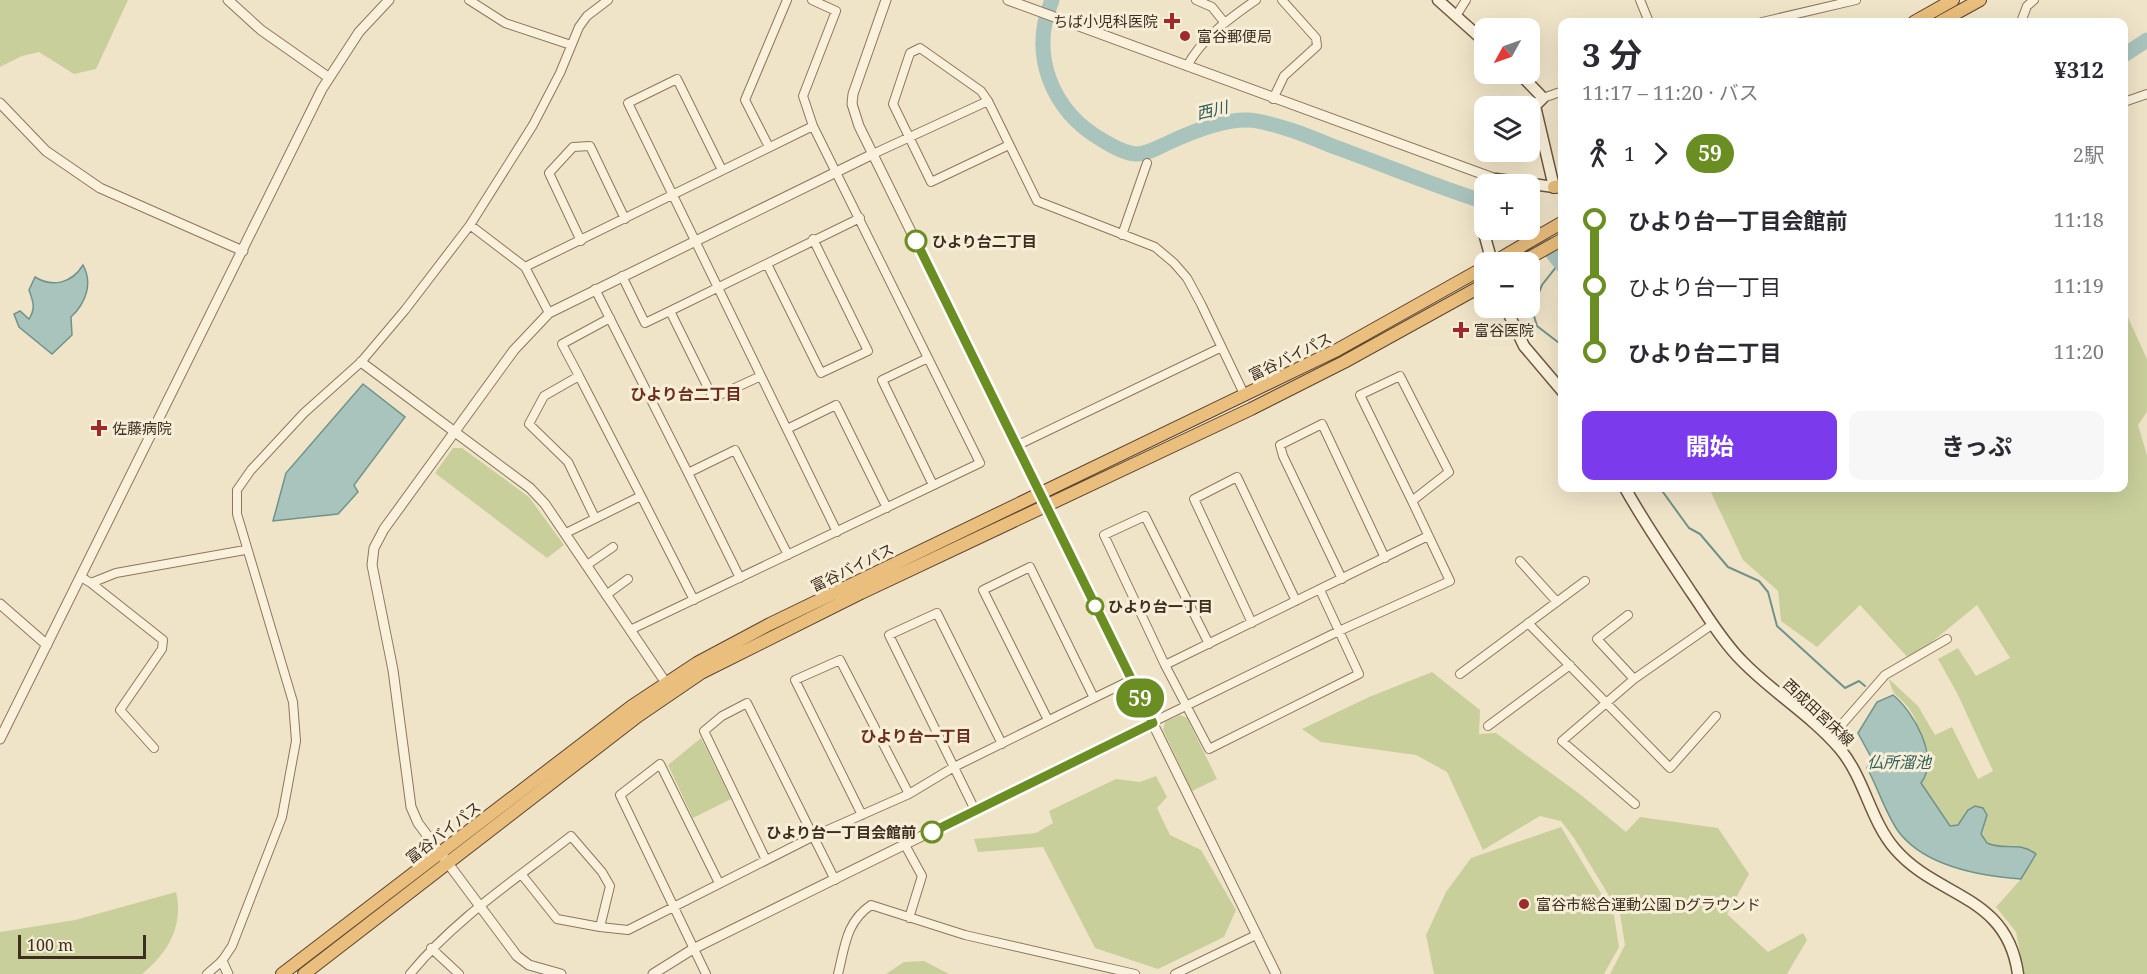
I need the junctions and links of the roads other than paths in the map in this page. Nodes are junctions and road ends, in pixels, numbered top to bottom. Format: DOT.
graph roads {
  1 [pos="228,0"];
  2 [pos="389,0"];
  3 [pos="469,0"];
  4 [pos="608,0"];
  5 [pos="787,0"];
  6 [pos="812,0"];
  7 [pos="886,0"];
  8 [pos="1008,0"];
  9 [pos="1196,0"];
  10 [pos="1256,0"];
  11 [pos="1282,0"];
  12 [pos="1438,0"];
  13 [pos="1466,0"];
  14 [pos="1640,0"];
  15 [pos="1856,0"];
  16 [pos="1953,0"];
  17 [pos="1980,0"];
  18 [pos="2034,0"];
  19 [pos="1456,16"];
  20 [pos="1647,18"];
  21 [pos="1779,18"];
  22 [pos="1921,18"];
  23 [pos="1947,18"];
  24 [pos="2022,18"];
  25 [pos="1224,22"];
  26 [pos="1474,32"];
  27 [pos="571,45"];
  28 [pos="1187,66"];
  29 [pos="328,77"];
  30 [pos="1530,84"];
  31 [pos="1558,93"];
  32 [pos="2147,94"];
  33 [pos="1543,98"];
  34 [pos="1273,99"];
  35 [pos="988,101"];
  36 [pos="2128,101"];
  37 [pos="0,103"];
  38 [pos="813,126"];
  39 [pos="909,137"];
  40 [pos="1010,145"];
  41 [pos="769,147"];
  42 [pos="873,154"];
  43 [pos="1147,163"];
  44 [pos="722,170"];
  45 [pos="836,171"];
  46 [pos="1475,174"];
  47 [pos="1540,185"];
  48 [pos="1558,186"];
  49 [pos="672,195"];
  50 [pos="860,218"];
  51 [pos="626,219"];
  52 [pos="470,225"];
  53 [pos="1558,225"];
  54 [pos="1122,235"];
  55 [pos="813,239"];
  56 [pos="581,241"];
  57 [pos="694,241"];
  58 [pos="1558,241"];
  59 [pos="243,251"];
  60 [pos="1510,252"];
  61 [pos="1539,252"];
  62 [pos="767,264"];
  63 [pos="525,267"];
  64 [pos="1474,273"];
  65 [pos="622,276"];
  66 [pos="717,287"];
  67 [pos="595,290"];
  68 [pos="1474,290"];
  69 [pos="669,311"];
  70 [pos="549,313"];
  71 [pos="610,318"];
  72 [pos="1511,318"];
  73 [pos="1220,348"];
  74 [pos="928,358"];
  75 [pos="361,362"];
  76 [pos="579,376"];
  77 [pos="761,376"];
  78 [pos="1558,386"];
  79 [pos="1245,396"];
  80 [pos="787,429"];
  81 [pos="455,431"];
  82 [pos="1016,446"];
  83 [pos="688,472"];
  84 [pos="933,485"];
  85 [pos="1627,492"];
  86 [pos="1040,493"];
  87 [pos="641,496"];
  88 [pos="1412,501"];
  89 [pos="1046,506"];
  90 [pos="886,508"];
  91 [pos="595,518"];
  92 [pos="837,532"];
  93 [pos="566,533"];
  94 [pos="1428,536"];
  95 [pos="613,547"];
  96 [pos="246,550"];
  97 [pos="789,555"];
  98 [pos="1385,558"];
  99 [pos="1520,561"];
  100 [pos="587,565"];
  101 [pos="81,577"];
  102 [pos="740,578"];
  103 [pos="628,579"];
  104 [pos="1342,579"];
  105 [pos="1585,581"];
  106 [pos="91,583"];
  107 [pos="1320,590"];
  108 [pos="606,595"];
  109 [pos="693,600"];
  110 [pos="1296,601"];
  111 [pos="1557,602"];
  112 [pos="0,603"];
  113 [pos="1628,615"];
  114 [pos="1252,622"];
  115 [pos="1528,623"];
  116 [pos="1713,624"];
  117 [pos="630,630"];
  118 [pos="1339,631"];
  119 [pos="1947,639"];
  120 [pos="1209,644"];
  121 [pos="47,645"];
  122 [pos="1165,665"];
  123 [pos="1570,665"];
  124 [pos="1460,674"];
  125 [pos="1634,678"];
  126 [pos="1131,680"];
  127 [pos="666,683"];
  128 [pos="1094,698"];
  129 [pos="1606,702"];
  130 [pos="1188,707"];
  131 [pos="1716,716"];
  132 [pos="1048,720"];
  133 [pos="1153,723"];
  134 [pos="1488,726"];
  135 [pos="1830,738"];
  136 [pos="0,739"];
  137 [pos="1002,744"];
  138 [pos="154,748"];
  139 [pos="954,767"];
  140 [pos="909,794"];
  141 [pos="1635,804"];
  142 [pos="975,810"];
  143 [pos="862,815"];
  144 [pos="814,836"];
  145 [pos="905,845"];
  146 [pos="443,859"];
  147 [pos="766,860"];
  148 [pos="522,874"];
  149 [pos="835,880"];
  150 [pos="719,883"];
  151 [pos="673,905"];
  152 [pos="479,906"];
  153 [pos="909,918"];
  154 [pos="600,927"];
  155 [pos="1256,935"];
  156 [pos="431,948"];
  157 [pos="693,949"];
  158 [pos="222,961"];
  159 [pos="207,974"];
  160 [pos="228,974"];
  161 [pos="282,974"];
  162 [pos="304,974"];
  163 [pos="410,974"];
  164 [pos="459,974"];
  165 [pos="561,974"];
  166 [pos="653,974"];
  167 [pos="706,974"];
  168 [pos="838,974"];
  169 [pos="1135,974"];
  170 [pos="1175,974"];
  171 [pos="1276,974"];
  172 [pos="2018,974"];
  1 -- 29 [label="street"];
  2 -- 29 [label="street"];
  3 -- 27 [label="street"];
  4 -- 27 [label="street"];
  5 -- 41 [label="street"];
  6 -- 38 [label="street"];
  7 -- 42 [label="street"];
  8 -- 28 [label="street"];
  9 -- 25 [label="street"];
  10 -- 25 [label="street"];
  11 -- 34 [label="street"];
  12 -- 19 [label="main road"];
  13 -- 19 [label="street"];
  14 -- 20 [label="street"];
  15 -- 21 [label="street"];
  16 -- 22 [label="highway"];
  17 -- 23 [label="highway"];
  18 -- 24 [label="street"];
  19 -- 26 [label="main road"];
  25 -- 28 [label="street"];
  27 -- 52 [label="street"];
  28 -- 34 [label="street"];
  29 -- 59 [label="street"];
  30 -- 33 [label="main road"];
  31 -- 33 [label="street"];
  32 -- 36 [label="street"];
  33 -- 48 [label="main road"];
  34 -- 46 [label="street"];
  35 -- 39 [label="street"];
  35 -- 39 [label="street"];
  35 -- 40 [label="street"];
  37 -- 59 [label="street"];
  38 -- 41 [label="street"];
  38 -- 45 [label="street"];
  39 -- 40 [label="street"];
  39 -- 42 [label="street"];
  40 -- 54 [label="street"];
  41 -- 44 [label="street"];
  42 -- 45 [label="street"];
  42 -- 82 [label="street"];
  43 -- 54 [label="street"];
  44 -- 49 [label="street"];
  44 -- 49 [label="street"];
  45 -- 50 [label="street"];
  45 -- 57 [label="street"];
  47 -- 48 [label="main road"];
  49 -- 51 [label="street"];
  49 -- 57 [label="street"];
  50 -- 55 [label="street"];
  50 -- 74 [label="street"];
  51 -- 56 [label="street"];
  51 -- 56 [label="street"];
  52 -- 63 [label="street"];
  52 -- 75 [label="street"];
  53 -- 60 [label="highway"];
  54 -- 73 [label="street"];
  55 -- 62 [label="street"];
  55 -- 62 [label="street"];
  56 -- 63 [label="street"];
  57 -- 65 [label="street"];
  57 -- 66 [label="street"];
  58 -- 61 [label="highway"];
  59 -- 101 [label="street"];
  62 -- 66 [label="street"];
  63 -- 70 [label="street"];
  64 -- 79 [label="highway, 富谷バイパス"];
  65 -- 67 [label="street"];
  65 -- 69 [label="street"];
  66 -- 69 [label="street"];
  66 -- 77 [label="street"];
  67 -- 70 [label="street"];
  67 -- 71 [label="street"];
  68 -- 89 [label="highway, 富谷バイパス"];
  69 -- 77 [label="street"];
  70 -- 81 [label="street"];
  71 -- 76 [label="street"];
  71 -- 83 [label="street"];
  72 -- 78 [label="main road"];
  73 -- 79 [label="street"];
  73 -- 82 [label="street"];
  74 -- 84 [label="street"];
  74 -- 84 [label="street"];
  75 -- 81 [label="street"];
  75 -- 96 [label="street"];
  76 -- 87 [label="street"];
  76 -- 91 [label="street"];
  77 -- 80 [label="street"];
  79 -- 86 [label="highway, 富谷バイパス"];
  80 -- 90 [label="street"];
  80 -- 92 [label="street"];
  81 -- 93 [label="street"];
  81 -- 146 [label="street"];
  82 -- 86 [label="street"];
  83 -- 97 [label="street"];
  83 -- 102 [label="street"];
  84 -- 90 [label="street"];
  85 -- 116 [label="main road, 西成田宮床線"];
  86 -- 89 [label="street"];
  86 -- 127 [label="highway, 富谷バイパス"];
  87 -- 91 [label="street"];
  87 -- 109 [label="street"];
  88 -- 88 [label="street"];
  88 -- 94 [label="street"];
  89 -- 126 [label="street"];
  89 -- 146 [label="highway, 富谷バイパス"];
  90 -- 92 [label="street"];
  91 -- 93 [label="street"];
  92 -- 97 [label="street"];
  93 -- 100 [label="street"];
  94 -- 98 [label="street"];
  94 -- 118 [label="street"];
  95 -- 100 [label="street"];
  96 -- 106 [label="street"];
  96 -- 158 [label="street"];
  97 -- 102 [label="street"];
  98 -- 104 [label="street"];
  98 -- 104 [label="street"];
  99 -- 111 [label="street"];
  100 -- 108 [label="street"];
  101 -- 106 [label="street"];
  101 -- 121 [label="street"];
  102 -- 109 [label="street"];
  103 -- 108 [label="street"];
  104 -- 107 [label="street"];
  105 -- 111 [label="street"];
  106 -- 138 [label="street"];
  107 -- 110 [label="street"];
  107 -- 118 [label="street"];
  108 -- 117 [label="street"];
  109 -- 117 [label="street"];
  110 -- 114 [label="street"];
  110 -- 114 [label="street"];
  111 -- 115 [label="street"];
  112 -- 121 [label="street"];
  113 -- 125 [label="street"];
  114 -- 120 [label="street"];
  115 -- 123 [label="street"];
  115 -- 124 [label="street"];
  116 -- 125 [label="street"];
  116 -- 135 [label="main road, 西成田宮床線"];
  117 -- 127 [label="street"];
  118 -- 130 [label="street"];
  118 -- 130 [label="street"];
  119 -- 135 [label="street"];
  120 -- 122 [label="street"];
  120 -- 122 [label="street"];
  121 -- 136 [label="street"];
  122 -- 130 [label="street"];
  123 -- 129 [label="street"];
  123 -- 134 [label="street"];
  125 -- 129 [label="street"];
  126 -- 128 [label="street"];
  126 -- 133 [label="street"];
  127 -- 146 [label="highway, 富谷バイパス"];
  128 -- 132 [label="street"];
  128 -- 132 [label="street"];
  129 -- 131 [label="street"];
  129 -- 141 [label="street"];
  130 -- 133 [label="street"];
  132 -- 137 [label="street"];
  133 -- 142 [label="street"];
  133 -- 155 [label="street"];
  135 -- 172 [label="main road, 西成田宮床線"];
  137 -- 139 [label="street"];
  137 -- 139 [label="street"];
  139 -- 140 [label="street"];
  139 -- 142 [label="street"];
  140 -- 143 [label="street"];
  140 -- 143 [label="street"];
  142 -- 145 [label="street"];
  143 -- 144 [label="street"];
  144 -- 147 [label="street"];
  144 -- 147 [label="street"];
  144 -- 149 [label="street"];
  145 -- 149 [label="street"];
  145 -- 153 [label="street"];
  146 -- 152 [label="street"];
  146 -- 161 [label="highway, 富谷バイパス"];
  146 -- 162 [label="highway, 富谷バイパス"];
  147 -- 150 [label="street"];
  148 -- 152 [label="street"];
  148 -- 154 [label="street"];
  148 -- 154 [label="street"];
  149 -- 157 [label="street"];
  150 -- 151 [label="street"];
  150 -- 151 [label="street"];
  151 -- 154 [label="street"];
  151 -- 157 [label="street"];
  152 -- 156 [label="street"];
  152 -- 165 [label="street"];
  153 -- 168 [label="street"];
  153 -- 169 [label="street"];
  155 -- 170 [label="street"];
  155 -- 171 [label="street"];
  156 -- 163 [label="street"];
  156 -- 164 [label="street"];
  157 -- 166 [label="street"];
  157 -- 167 [label="street"];
  158 -- 159 [label="street"];
  158 -- 160 [label="street"];
}
